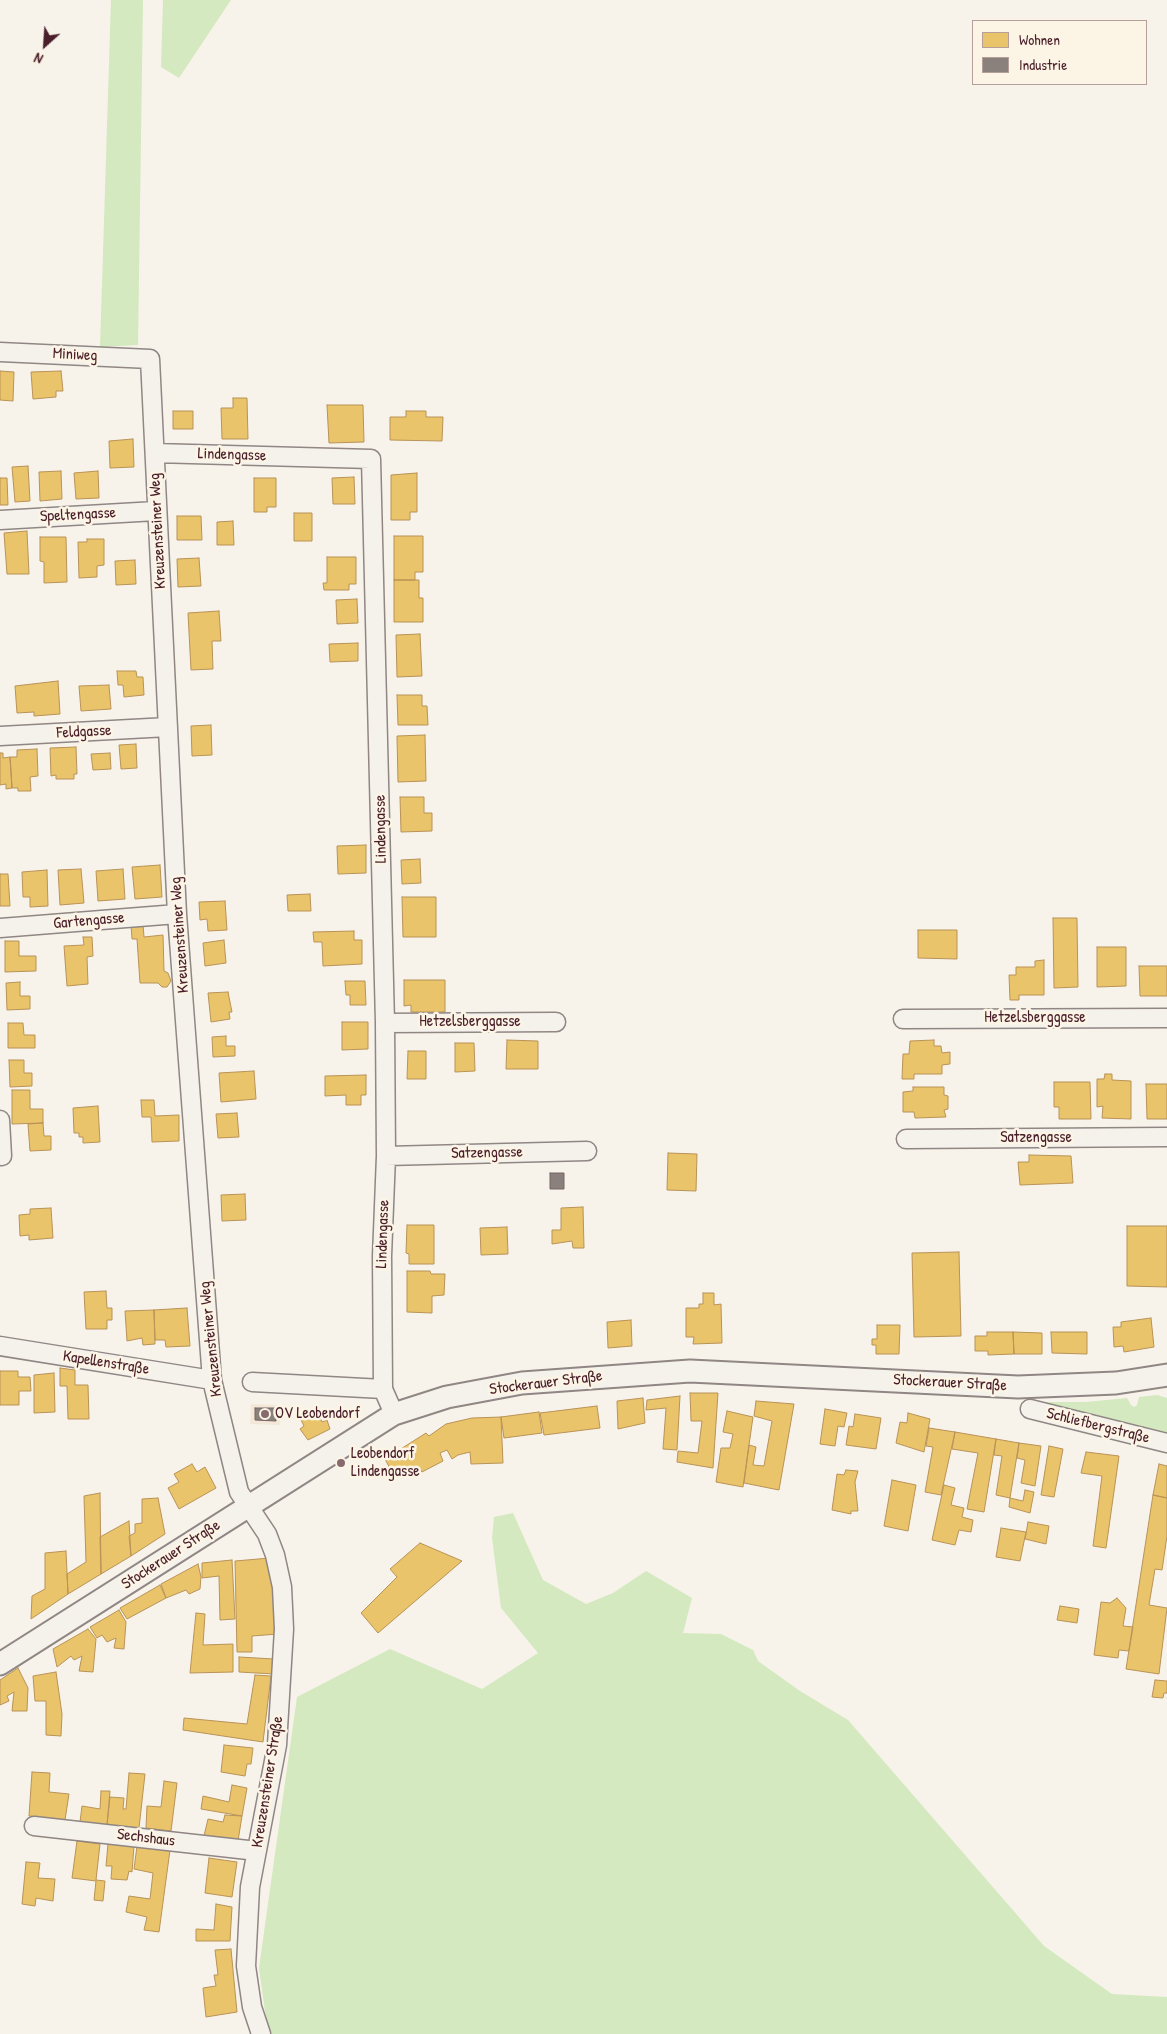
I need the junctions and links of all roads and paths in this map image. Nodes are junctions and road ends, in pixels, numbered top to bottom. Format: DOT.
graph roads {
  1 [pos="0,352"];
  2 [pos="150,359"];
  3 [pos="155,452"];
  4 [pos="156,511"];
  5 [pos="0,520"];
  6 [pos="168,727"];
  7 [pos="0,736"];
  8 [pos="178,914"];
  9 [pos="0,928"];
  10 [pos="1167,1018"];
  11 [pos="903,1019"];
  12 [pos="556,1022"];
  13 [pos="385,1023"];
  14 [pos="0,1120"];
  15 [pos="1167,1137"];
  16 [pos="906,1139"];
  17 [pos="587,1151"];
  18 [pos="2,1156"];
  19 [pos="386,1156"];
  20 [pos="0,1346"];
  21 [pos="1167,1375"];
  22 [pos="212,1380"];
  23 [pos="252,1382"];
  24 [pos="383,1389"];
  25 [pos="1030,1409"];
  26 [pos="394,1414"];
  27 [pos="1167,1443"];
  28 [pos="248,1506"];
  29 [pos="0,1664"];
  30 [pos="34,1826"];
  31 [pos="257,1851"];
  32 [pos="261,2034"];
  1 -- 2 [label="street, Miniweg"];
  2 -- 3 [label="street, Kreuzensteiner Weg"];
  3 -- 4 [label="street, Kreuzensteiner Weg"];
  3 -- 13 [label="street, Lindengasse"];
  4 -- 5 [label="street, Speltengasse"];
  4 -- 6 [label="street, Kreuzensteiner Weg"];
  6 -- 7 [label="street, Feldgasse"];
  6 -- 8 [label="street, Kreuzensteiner Weg"];
  8 -- 9 [label="street, Gartengasse"];
  8 -- 22 [label="street, Kreuzensteiner Weg"];
  10 -- 11 [label="street, Hetzelsberggasse"];
  12 -- 13 [label="street, Hetzelsberggasse"];
  13 -- 19 [label="street, Lindengasse"];
  14 -- 18 [label="street"];
  15 -- 16 [label="street, Satzengasse"];
  17 -- 19 [label="street, Satzengasse"];
  19 -- 24 [label="street, Lindengasse"];
  20 -- 22 [label="street, Kapellenstraße"];
  21 -- 26 [label="street, Stockerauer Straße"];
  22 -- 28 [label="street, Kreuzensteiner Weg"];
  23 -- 24 [label="street"];
  24 -- 26 [label="street, Lindengasse"];
  25 -- 27 [label="street, Schliefbergstraße"];
  26 -- 28 [label="street, Stockerauer Straße"];
  28 -- 29 [label="street, Stockerauer Straße"];
  28 -- 31 [label="street, Kreuzensteiner Straße"];
  30 -- 31 [label="street, Sechshaus"];
  31 -- 32 [label="street, Kreuzensteiner Straße"];
}
